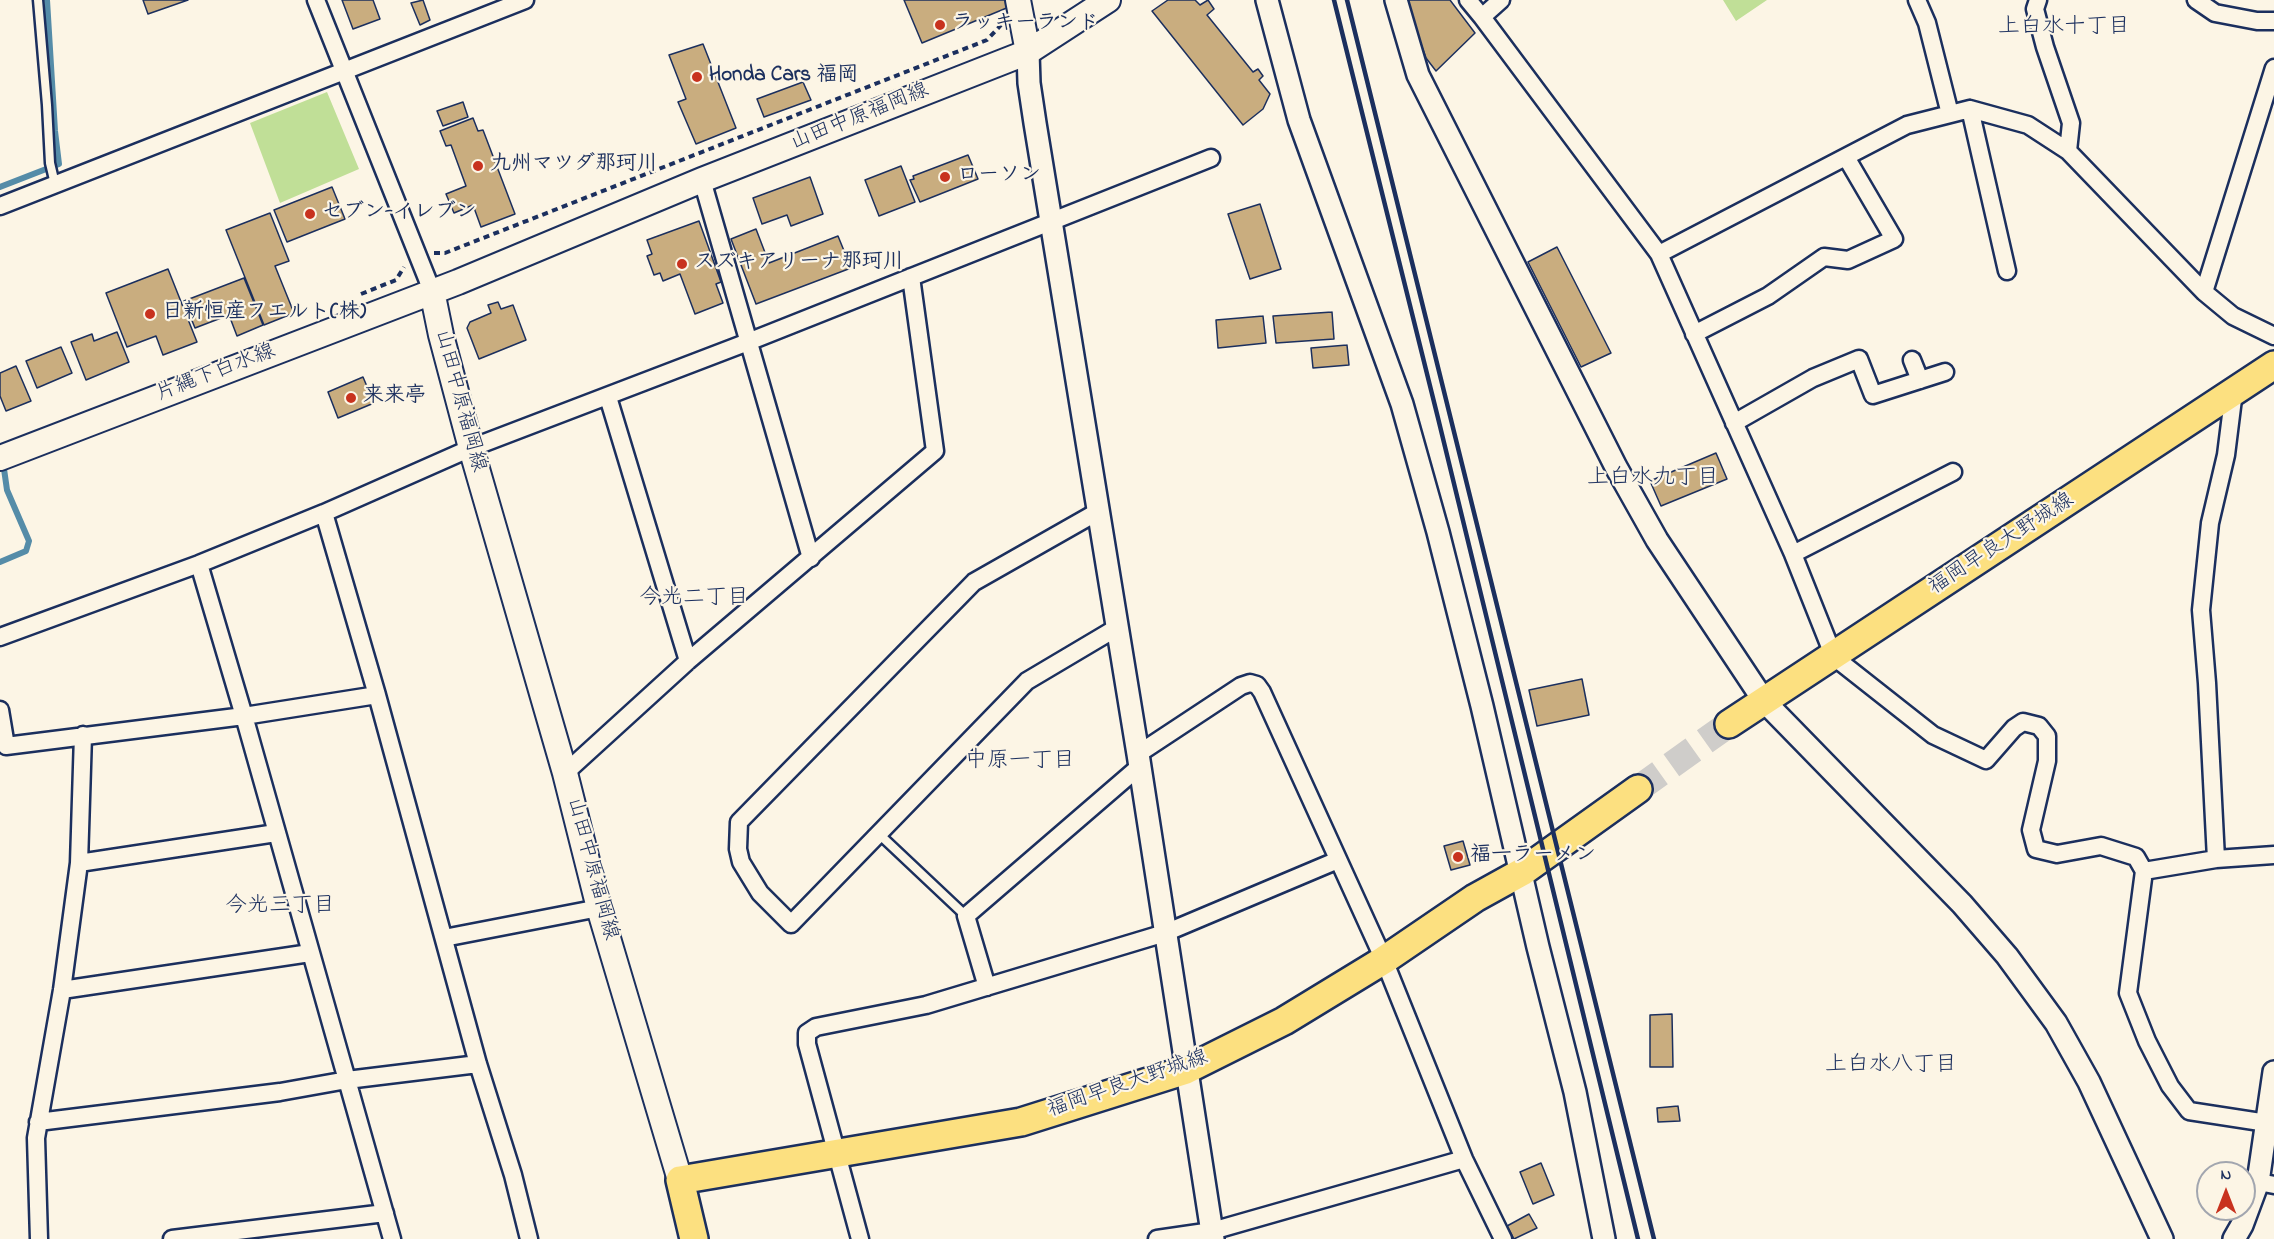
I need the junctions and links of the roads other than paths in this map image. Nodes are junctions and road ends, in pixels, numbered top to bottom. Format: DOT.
graph roads {
  1 [pos="38,0"];
  2 [pos="316,0"];
  3 [pos="525,0"];
  4 [pos="1018,0"];
  5 [pos="1108,0"];
  6 [pos="1267,0"];
  7 [pos="1396,0"];
  8 [pos="1468,0"];
  9 [pos="1501,0"];
  10 [pos="1917,0"];
  11 [pos="2038,0"];
  12 [pos="2196,0"];
  13 [pos="1482,17"];
  14 [pos="2274,21"];
  15 [pos="1028,52"];
  16 [pos="2274,68"];
  17 [pos="344,71"];
  18 [pos="1970,109"];
  19 [pos="1950,114"];
  20 [pos="2068,151"];
  21 [pos="1846,157"];
  22 [pos="1211,158"];
  23 [pos="54,179"];
  24 [pos="702,180"];
  25 [pos="0,206"];
  26 [pos="1051,221"];
  27 [pos="1659,254"];
  28 [pos="2007,271"];
  29 [pos="911,277"];
  30 [pos="432,291"];
  31 [pos="2205,292"];
  32 [pos="1695,334"];
  33 [pos="2274,336"];
  34 [pos="748,342"];
  35 [pos="1912,360"];
  36 [pos="2274,365"];
  37 [pos="1945,372"];
  38 [pos="1920,380"];
  39 [pos="2234,392"];
  40 [pos="608,397"];
  41 [pos="1734,423"];
  42 [pos="471,448"];
  43 [pos="5,456"];
  44 [pos="1953,472"];
  45 [pos="1099,511"];
  46 [pos="324,513"];
  47 [pos="1793,554"];
  48 [pos="811,558"];
  49 [pos="200,564"];
  50 [pos="1118,627"];
  51 [pos="0,637"];
  52 [pos="1834,657"];
  53 [pos="688,661"];
  54 [pos="377,695"];
  55 [pos="1764,700"];
  56 [pos="0,710"];
  57 [pos="244,717"];
  58 [pos="1730,724"];
  59 [pos="83,735"];
  60 [pos="1139,760"];
  61 [pos="565,773"];
  62 [pos="1638,789"];
  63 [pos="276,833"];
  64 [pos="879,834"];
  65 [pos="2274,855"];
  66 [pos="2216,859"];
  67 [pos="1338,860"];
  68 [pos="79,863"];
  69 [pos="2144,871"];
  70 [pos="1522,872"];
  71 [pos="599,908"];
  72 [pos="966,916"];
  73 [pos="1165,933"];
  74 [pos="444,938"];
  75 [pos="309,953"];
  76 [pos="1384,960"];
  77 [pos="987,987"];
  78 [pos="62,990"];
  79 [pos="478,1064"];
  80 [pos="1186,1070"];
  81 [pos="2274,1072"];
  82 [pos="347,1080"];
  83 [pos="38,1122"];
  84 [pos="2267,1124"];
  85 [pos="836,1154"];
  86 [pos="1464,1159"];
  87 [pos="680,1180"];
  88 [pos="2266,1184"];
  89 [pos="385,1213"];
  90 [pos="1213,1235"];
  91 [pos="39,1239"];
  92 [pos="172,1239"];
  93 [pos="392,1239"];
  94 [pos="529,1239"];
  95 [pos="694,1239"];
  96 [pos="860,1239"];
  97 [pos="1157,1239"];
  98 [pos="1503,1239"];
  99 [pos="1604,1239"];
  100 [pos="2162,1239"];
  101 [pos="2234,1239"];
  1 -- 23 [label="lane"];
  2 -- 17 [label="street"];
  3 -- 17 [label="street"];
  4 -- 15 [label="main road"];
  5 -- 15 [label="main road"];
  6 -- 70 [label="street"];
  7 -- 55 [label="street"];
  8 -- 13 [label="street"];
  9 -- 13 [label="street"];
  10 -- 19 [label="street"];
  11 -- 20 [label="street"];
  12 -- 14 [label="street"];
  13 -- 27 [label="street"];
  15 -- 24 [label="main road, 山田中原福岡線"];
  15 -- 26 [label="street"];
  16 -- 31 [label="street"];
  17 -- 23 [label="street"];
  17 -- 30 [label="street"];
  18 -- 19 [label="street"];
  18 -- 20 [label="street"];
  18 -- 28 [label="street"];
  19 -- 21 [label="street"];
  20 -- 31 [label="street"];
  21 -- 27 [label="street"];
  21 -- 32 [label="street"];
  22 -- 26 [label="street"];
  23 -- 25 [label="street"];
  24 -- 30 [label="main road, 山田中原福岡線"];
  24 -- 34 [label="street"];
  26 -- 29 [label="street"];
  26 -- 45 [label="street"];
  27 -- 32 [label="street"];
  29 -- 34 [label="street"];
  29 -- 48 [label="street"];
  30 -- 42 [label="main road, 山田中原福岡線"];
  30 -- 43 [label="main road, 片縄下白水線"];
  31 -- 33 [label="street"];
  32 -- 41 [label="street"];
  34 -- 40 [label="street"];
  34 -- 48 [label="street"];
  35 -- 38 [label="street"];
  36 -- 39 [label="main road, 福岡早良大野城線"];
  37 -- 38 [label="street"];
  38 -- 41 [label="street"];
  39 -- 52 [label="main road, 福岡早良大野城線"];
  39 -- 66 [label="street"];
  40 -- 42 [label="street"];
  40 -- 53 [label="street"];
  41 -- 47 [label="street"];
  42 -- 46 [label="street"];
  42 -- 61 [label="main road, 山田中原福岡線"];
  44 -- 47 [label="street"];
  45 -- 50 [label="street"];
  45 -- 64 [label="street"];
  46 -- 49 [label="street"];
  46 -- 54 [label="street"];
  47 -- 52 [label="street"];
  48 -- 53 [label="street"];
  49 -- 51 [label="street"];
  49 -- 57 [label="street"];
  50 -- 60 [label="street"];
  50 -- 64 [label="street"];
  52 -- 55 [label="main road, 福岡早良大野城線"];
  52 -- 69 [label="street"];
  53 -- 61 [label="street"];
  54 -- 57 [label="street"];
  54 -- 74 [label="street"];
  55 -- 58 [label="main road, 福岡早良大野城線"];
  55 -- 100 [label="street"];
  56 -- 59 [label="street"];
  57 -- 59 [label="street"];
  57 -- 63 [label="street"];
  59 -- 68 [label="street"];
  60 -- 67 [label="street"];
  60 -- 72 [label="street"];
  60 -- 73 [label="street"];
  61 -- 71 [label="main road, 山田中原福岡線"];
  62 -- 70 [label="main road, 福岡早良大野城線"];
  63 -- 68 [label="street"];
  63 -- 75 [label="street"];
  64 -- 72 [label="lane"];
  65 -- 66 [label="street"];
  66 -- 69 [label="street"];
  67 -- 73 [label="street"];
  67 -- 76 [label="street"];
  68 -- 78 [label="street"];
  69 -- 84 [label="street"];
  70 -- 76 [label="main road, 福岡早良大野城線"];
  70 -- 99 [label="street"];
  71 -- 74 [label="street"];
  71 -- 87 [label="main road, 山田中原福岡線"];
  72 -- 77 [label="street"];
  73 -- 77 [label="street"];
  73 -- 80 [label="street"];
  74 -- 79 [label="street"];
  75 -- 78 [label="street"];
  75 -- 82 [label="street"];
  76 -- 80 [label="main road, 福岡早良大野城線"];
  76 -- 86 [label="street"];
  77 -- 85 [label="street"];
  78 -- 83 [label="street"];
  79 -- 82 [label="street"];
  79 -- 94 [label="street"];
  80 -- 85 [label="main road, 福岡早良大野城線"];
  80 -- 90 [label="street"];
  81 -- 84 [label="street"];
  82 -- 83 [label="street"];
  82 -- 89 [label="street"];
  83 -- 91 [label="street"];
  84 -- 88 [label="street"];
  85 -- 87 [label="main road, 福岡早良大野城線"];
  85 -- 96 [label="street"];
  86 -- 90 [label="street"];
  86 -- 98 [label="street"];
  87 -- 95 [label="main road"];
  88 -- 101 [label="street"];
  89 -- 92 [label="street"];
  89 -- 93 [label="street"];
  90 -- 97 [label="street"];
}
